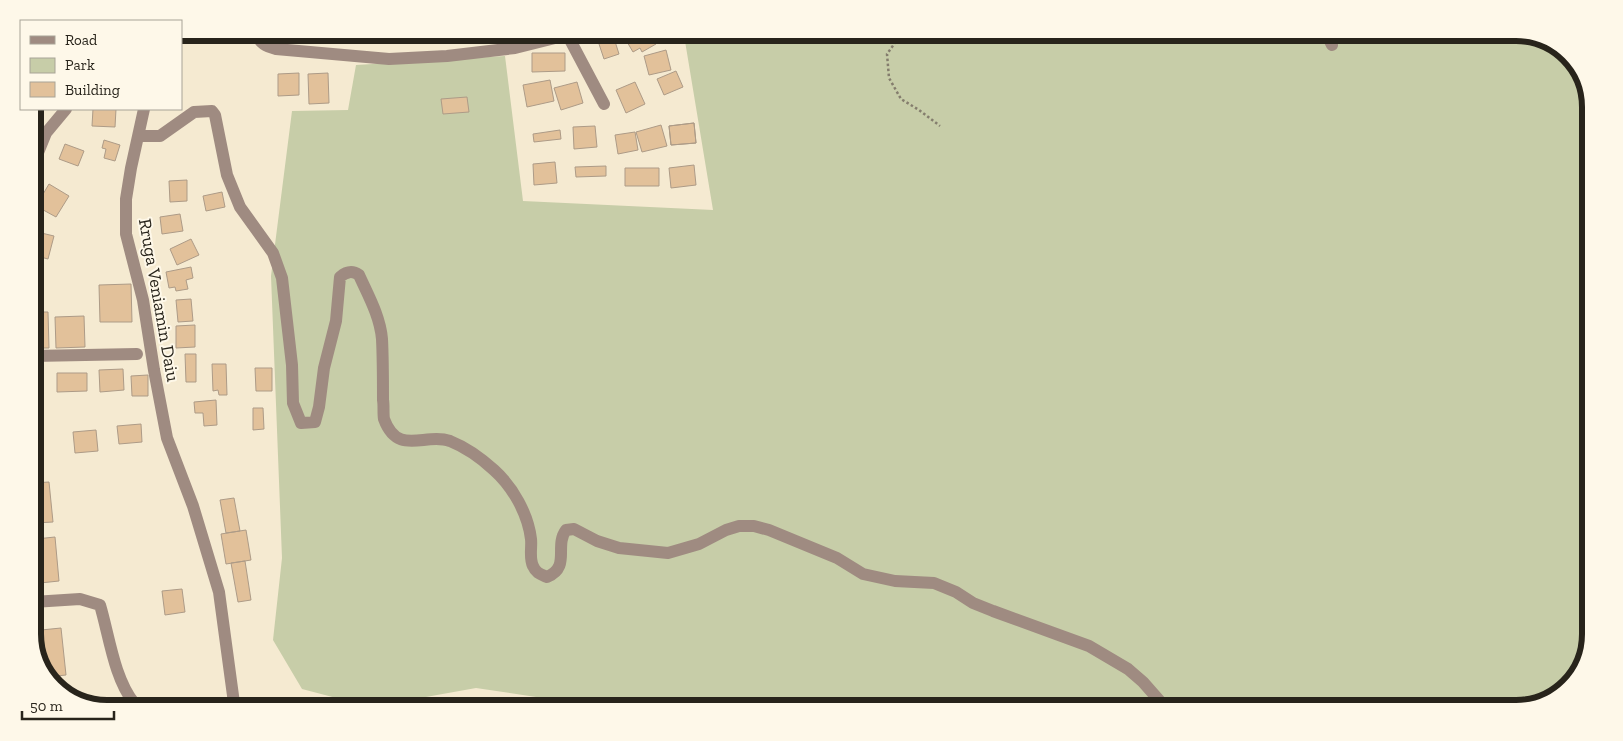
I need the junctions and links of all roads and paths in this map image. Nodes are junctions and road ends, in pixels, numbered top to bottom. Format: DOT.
graph roads {
  1 [pos="260,41"];
  2 [pos="545,41"];
  3 [pos="573,41"];
  4 [pos="896,41"];
  5 [pos="604,104"];
  6 [pos="65,110"];
  7 [pos="144,110"];
  8 [pos="940,126"];
  9 [pos="138,136"];
  10 [pos="41,145"];
  11 [pos="137,354"];
  12 [pos="41,356"];
  13 [pos="41,601"];
  14 [pos="132,700"];
  15 [pos="234,700"];
  16 [pos="1159,700"];
  1 -- 2 [label="street"];
  3 -- 5 [label="street"];
  4 -- 8 [label="path"];
  6 -- 10 [label="street"];
  7 -- 9 [label="street, Rruga Veniamin Daiu"];
  9 -- 15 [label="street, Rruga Veniamin Daiu"];
  9 -- 16 [label="street"];
  11 -- 12 [label="street"];
  13 -- 14 [label="street"];
}
